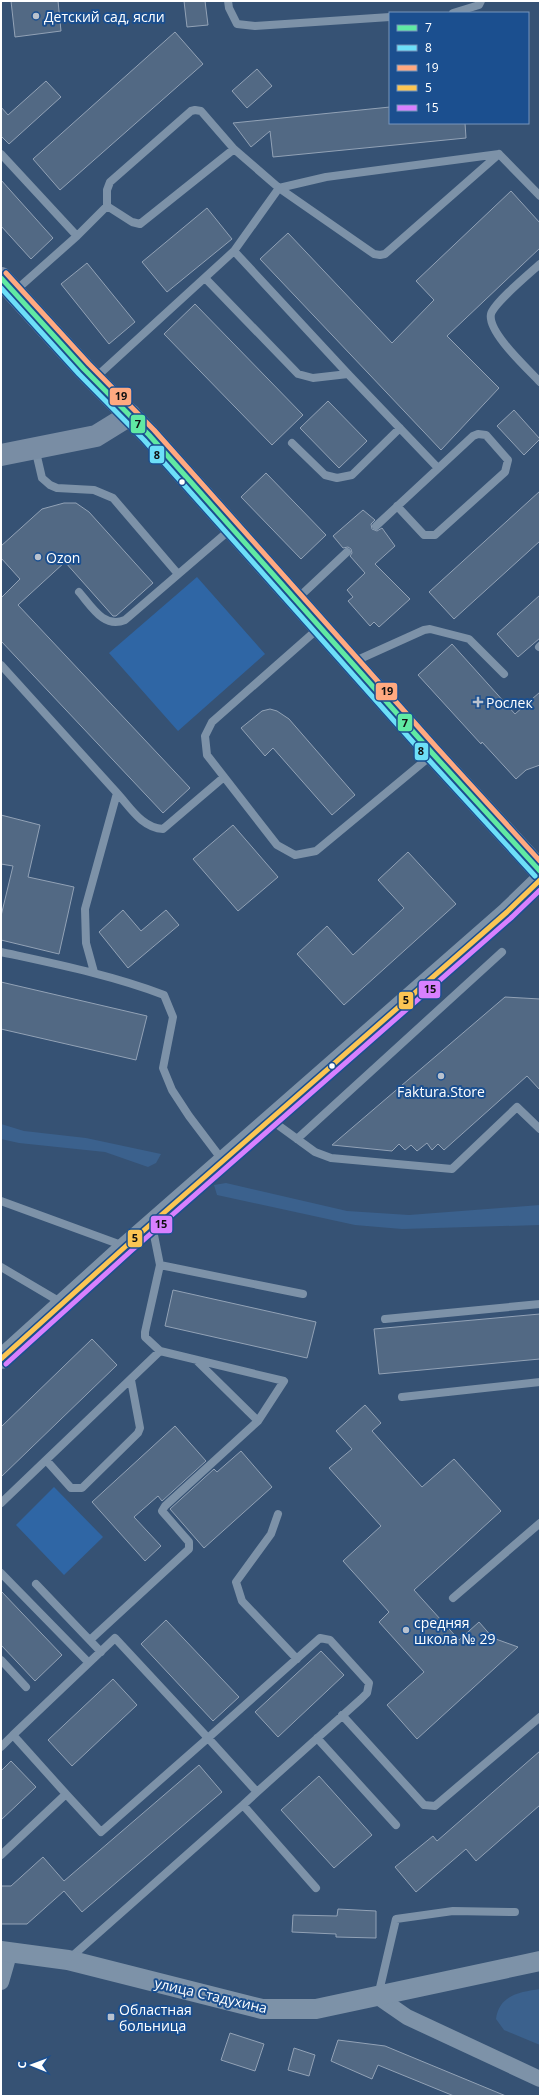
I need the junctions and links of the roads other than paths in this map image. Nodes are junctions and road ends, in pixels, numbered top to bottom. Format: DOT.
graph roads {
  1 [pos="228,1"];
  2 [pos="481,1"];
  3 [pos="456,12"];
  4 [pos="389,17"];
  5 [pos="234,149"];
  6 [pos="1,154"];
  7 [pos="500,154"];
  8 [pos="279,188"];
  9 [pos="540,196"];
  10 [pos="107,206"];
  11 [pos="77,236"];
  12 [pos="234,251"];
  13 [pos="540,264"];
  14 [pos="205,278"];
  15 [pos="8,285"];
  16 [pos="348,374"];
  17 [pos="94,378"];
  18 [pos="540,382"];
  19 [pos="130,415"];
  20 [pos="400,428"];
  21 [pos="292,443"];
  22 [pos="35,448"];
  23 [pos="1,455"];
  24 [pos="438,468"];
  25 [pos="396,506"];
  26 [pos="376,526"];
  27 [pos="232,528"];
  28 [pos="347,552"];
  29 [pos="178,574"];
  30 [pos="79,592"];
  31 [pos="297,600"];
  32 [pos="320,627"];
  33 [pos="352,662"];
  34 [pos="1,665"];
  35 [pos="504,674"];
  36 [pos="433,754"];
  37 [pos="224,777"];
  38 [pos="117,793"];
  39 [pos="540,871"];
  40 [pos="540,880"];
  41 [pos="1,952"];
  42 [pos="502,952"];
  43 [pos="94,972"];
  44 [pos="270,1120"];
  45 [pos="540,1129"];
  46 [pos="297,1139"];
  47 [pos="223,1162"];
  48 [pos="1,1201"];
  49 [pos="152,1225"];
  50 [pos="126,1246"];
  51 [pos="160,1265"];
  52 [pos="1,1266"];
  53 [pos="303,1294"];
  54 [pos="62,1303"];
  55 [pos="540,1304"];
  56 [pos="385,1319"];
  57 [pos="160,1351"];
  58 [pos="1,1359"];
  59 [pos="196,1360"];
  60 [pos="131,1380"];
  61 [pos="540,1382"];
  62 [pos="402,1397"];
  63 [pos="258,1421"];
  64 [pos="46,1460"];
  65 [pos="1,1503"];
  66 [pos="278,1514"];
  67 [pos="540,1523"];
  68 [pos="1,1573"];
  69 [pos="36,1584"];
  70 [pos="452,1598"];
  71 [pos="90,1640"];
  72 [pos="101,1652"];
  73 [pos="297,1659"];
  74 [pos="1,1660"];
  75 [pos="89,1664"];
  76 [pos="26,1687"];
  77 [pos="342,1715"];
  78 [pos="540,1716"];
  79 [pos="13,1735"];
  80 [pos="208,1738"];
  81 [pos="317,1738"];
  82 [pos="1,1747"];
  83 [pos="257,1792"];
  84 [pos="66,1794"];
  85 [pos="243,1805"];
  86 [pos="396,1825"];
  87 [pos="1,1855"];
  88 [pos="316,1888"];
  89 [pos="515,1912"];
  90 [pos="6,1951"];
  91 [pos="68,1960"];
  92 [pos="540,1961"];
  93 [pos="1,1982"];
  94 [pos="378,1996"];
  95 [pos="540,2079"];
  1 -- 4 [label="lane"];
  2 -- 3 [label="lane"];
  5 -- 8 [label="lane"];
  5 -- 10 [label="lane"];
  5 -- 10 [label="lane"];
  6 -- 11 [label="lane"];
  7 -- 8 [label="lane"];
  7 -- 8 [label="lane"];
  7 -- 9 [label="lane"];
  8 -- 12 [label="lane"];
  10 -- 11 [label="lane"];
  11 -- 15 [label="lane"];
  12 -- 14 [label="lane"];
  12 -- 16 [label="lane"];
  13 -- 18 [label="lane"];
  14 -- 16 [label="lane"];
  14 -- 17 [label="lane"];
  15 -- 17 [label="main road"];
  16 -- 20 [label="lane"];
  17 -- 19 [label="main road"];
  19 -- 22 [label="main road"];
  19 -- 27 [label="main road"];
  20 -- 21 [label="lane"];
  20 -- 24 [label="lane"];
  22 -- 23 [label="main road"];
  22 -- 29 [label="lane"];
  24 -- 25 [label="lane"];
  24 -- 25 [label="lane"];
  25 -- 26 [label="lane"];
  27 -- 29 [label="lane"];
  27 -- 31 [label="main road"];
  28 -- 31 [label="lane"];
  29 -- 30 [label="lane"];
  31 -- 32 [label="main road"];
  32 -- 33 [label="main road"];
  32 -- 37 [label="lane"];
  33 -- 35 [label="lane"];
  33 -- 36 [label="main road"];
  34 -- 38 [label="lane"];
  36 -- 37 [label="lane"];
  36 -- 39 [label="main road"];
  37 -- 38 [label="lane"];
  38 -- 43 [label="lane"];
  40 -- 44 [label="street"];
  41 -- 43 [label="lane"];
  42 -- 46 [label="lane"];
  43 -- 47 [label="lane"];
  44 -- 46 [label="lane"];
  44 -- 47 [label="street"];
  45 -- 46 [label="lane"];
  47 -- 49 [label="street"];
  48 -- 50 [label="lane"];
  49 -- 50 [label="street"];
  49 -- 51 [label="lane"];
  50 -- 54 [label="street"];
  51 -- 53 [label="lane"];
  51 -- 57 [label="lane"];
  52 -- 54 [label="lane"];
  54 -- 58 [label="street"];
  55 -- 56 [label="lane"];
  57 -- 59 [label="lane"];
  57 -- 60 [label="lane"];
  59 -- 63 [label="lane"];
  59 -- 63 [label="lane"];
  60 -- 64 [label="lane"];
  60 -- 64 [label="lane"];
  61 -- 62 [label="lane"];
  63 -- 71 [label="lane"];
  64 -- 65 [label="lane"];
  66 -- 73 [label="lane"];
  67 -- 70 [label="lane"];
  68 -- 75 [label="lane"];
  69 -- 71 [label="lane"];
  71 -- 72 [label="lane"];
  72 -- 75 [label="lane"];
  72 -- 80 [label="lane"];
  73 -- 77 [label="lane"];
  73 -- 80 [label="lane"];
  74 -- 76 [label="lane"];
  75 -- 79 [label="lane"];
  77 -- 78 [label="lane"];
  77 -- 81 [label="lane"];
  79 -- 82 [label="lane"];
  79 -- 84 [label="lane"];
  80 -- 83 [label="lane"];
  80 -- 84 [label="lane"];
  81 -- 83 [label="lane"];
  81 -- 86 [label="lane"];
  83 -- 85 [label="lane"];
  84 -- 87 [label="lane"];
  85 -- 88 [label="lane"];
  85 -- 91 [label="lane"];
  89 -- 94 [label="lane"];
  90 -- 91 [label="street, улица Стадухина"];
  90 -- 93 [label="street"];
  91 -- 94 [label="street, улица Стадухина"];
  92 -- 94 [label="street, улица Стадухина"];
  94 -- 95 [label="street"];
}
